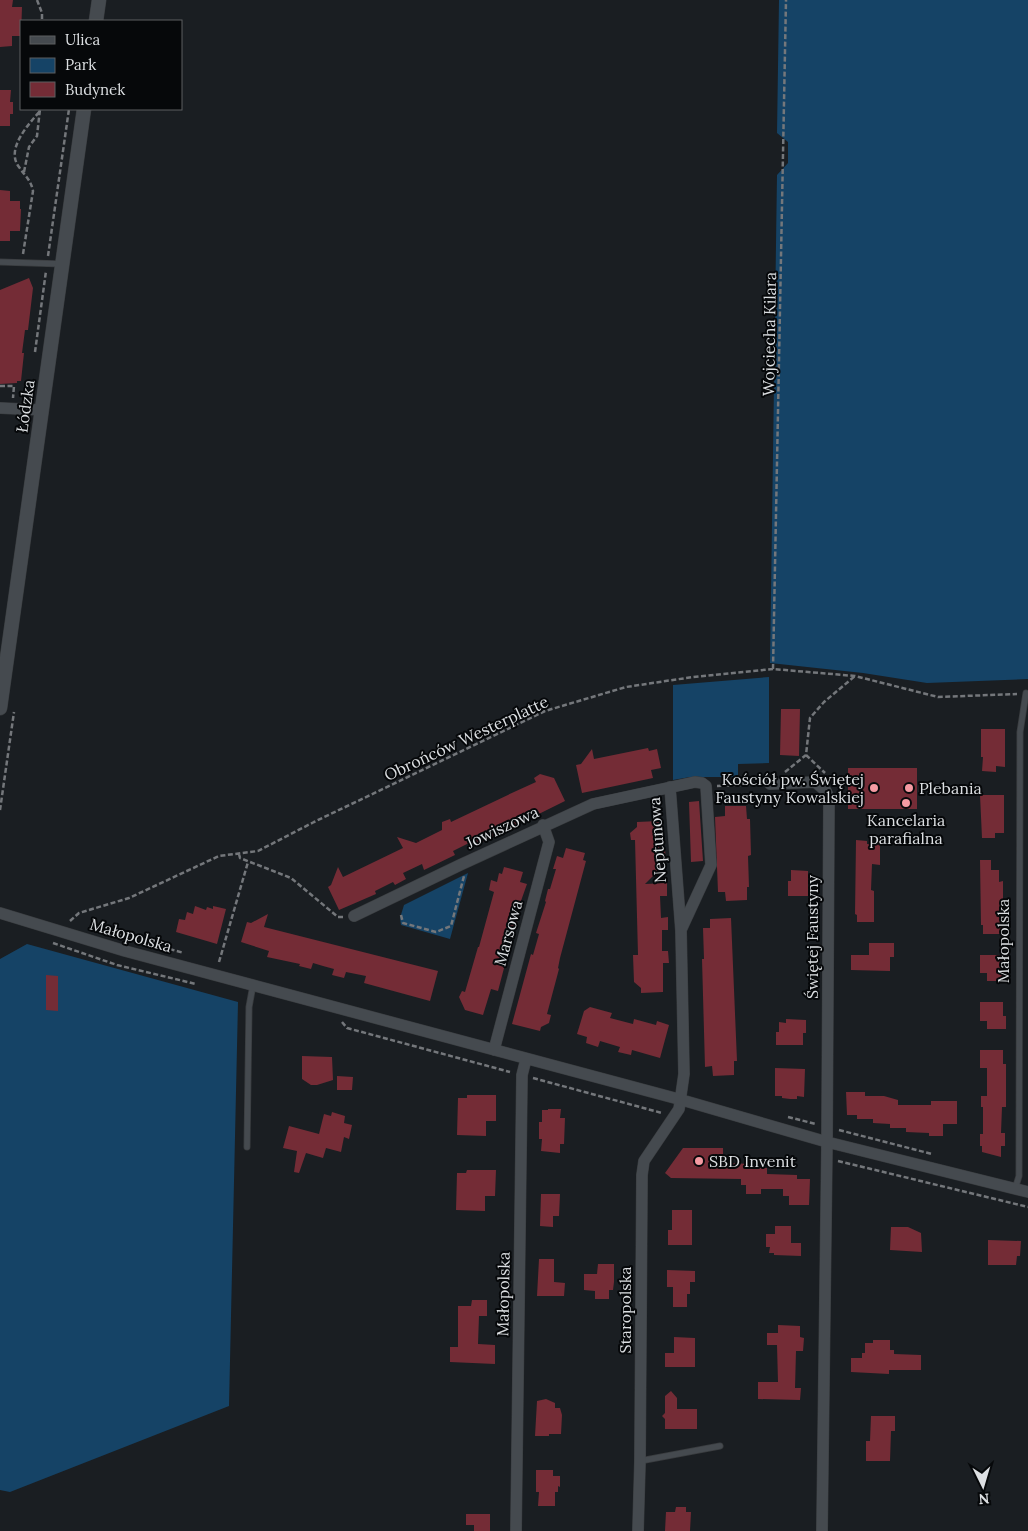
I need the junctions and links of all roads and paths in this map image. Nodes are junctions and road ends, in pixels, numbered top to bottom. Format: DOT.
graph roads {
  1 [pos="37,0"];
  2 [pos="99,0"];
  3 [pos="786,0"];
  4 [pos="42,20"];
  5 [pos="96,20"];
  6 [pos="40,110"];
  7 [pos="84,110"];
  8 [pos="24,172"];
  9 [pos="0,262"];
  10 [pos="22,263"];
  11 [pos="64,264"];
  12 [pos="0,386"];
  13 [pos="21,399"];
  14 [pos="0,408"];
  15 [pos="42,410"];
  16 [pos="773,669"];
  17 [pos="855,676"];
  18 [pos="1026,693"];
  19 [pos="0,708"];
  20 [pos="770,784"];
  21 [pos="670,786"];
  22 [pos="706,786"];
  23 [pos="544,825"];
  24 [pos="239,854"];
  25 [pos="248,862"];
  26 [pos="460,865"];
  27 [pos="0,913"];
  28 [pos="401,915"];
  29 [pos="354,916"];
  30 [pos="681,931"];
  31 [pos="65,934"];
  32 [pos="45,941"];
  33 [pos="219,962"];
  34 [pos="200,985"];
  35 [pos="253,985"];
  36 [pos="333,1019"];
  37 [pos="494,1050"];
  38 [pos="526,1059"];
  39 [pos="522,1075"];
  40 [pos="682,1100"];
  41 [pos="675,1116"];
  42 [pos="828,1142"];
  43 [pos="247,1147"];
  44 [pos="827,1160"];
  45 [pos="1015,1189"];
  46 [pos="1028,1192"];
  47 [pos="1028,1207"];
  48 [pos="720,1446"];
  49 [pos="640,1460"];
  50 [pos="516,1531"];
  51 [pos="638,1531"];
  52 [pos="822,1531"];
  1 -- 4 [label="path"];
  2 -- 5 [label="street"];
  3 -- 16 [label="path, Wojciecha Kilara"];
  6 -- 8 [label="path"];
  6 -- 8 [label="path"];
  7 -- 11 [label="street, Łódzka"];
  8 -- 10 [label="path"];
  9 -- 10 [label="lane"];
  10 -- 11 [label="lane"];
  11 -- 15 [label="street, Łódzka"];
  12 -- 13 [label="path"];
  14 -- 15 [label="street"];
  15 -- 19 [label="street, Łódzka"];
  16 -- 17 [label="path, Obrońców Westerplatte"];
  16 -- 24 [label="path, Obrońców Westerplatte"];
  17 -- 18 [label="path, Obrońców Westerplatte"];
  17 -- 20 [label="path"];
  18 -- 45 [label="lane, Małopolska"];
  20 -- 22 [label="path"];
  20 -- 42 [label="street, Świętej Faustyny"];
  21 -- 22 [label="street, Neptunowa"];
  21 -- 23 [label="street, Jowiszowa"];
  21 -- 30 [label="street, Neptunowa"];
  22 -- 30 [label="street, Neptunowa"];
  23 -- 26 [label="street, Jowiszowa"];
  23 -- 37 [label="street, Marsowa"];
  24 -- 25 [label="path"];
  24 -- 31 [label="path, Obrońców Westerplatte"];
  25 -- 29 [label="path"];
  25 -- 33 [label="path"];
  26 -- 28 [label="path"];
  26 -- 29 [label="street, Jowiszowa"];
  27 -- 31 [label="street, Małopolska"];
  30 -- 40 [label="street, Neptunowa"];
  31 -- 35 [label="street, Małopolska"];
  32 -- 34 [label="path"];
  35 -- 37 [label="street, Małopolska"];
  35 -- 43 [label="lane"];
  36 -- 39 [label="path"];
  37 -- 38 [label="street, Małopolska"];
  38 -- 39 [label="street, Małopolska"];
  38 -- 40 [label="street, Małopolska"];
  39 -- 41 [label="path"];
  39 -- 50 [label="street, Małopolska"];
  40 -- 41 [label="street, Staropolska"];
  40 -- 42 [label="street, Małopolska"];
  41 -- 49 [label="street, Staropolska"];
  42 -- 44 [label="street"];
  42 -- 45 [label="street, Małopolska"];
  44 -- 47 [label="path"];
  44 -- 52 [label="street"];
  45 -- 46 [label="street, Małopolska"];
  48 -- 49 [label="lane"];
  49 -- 51 [label="street, Staropolska"];
}
